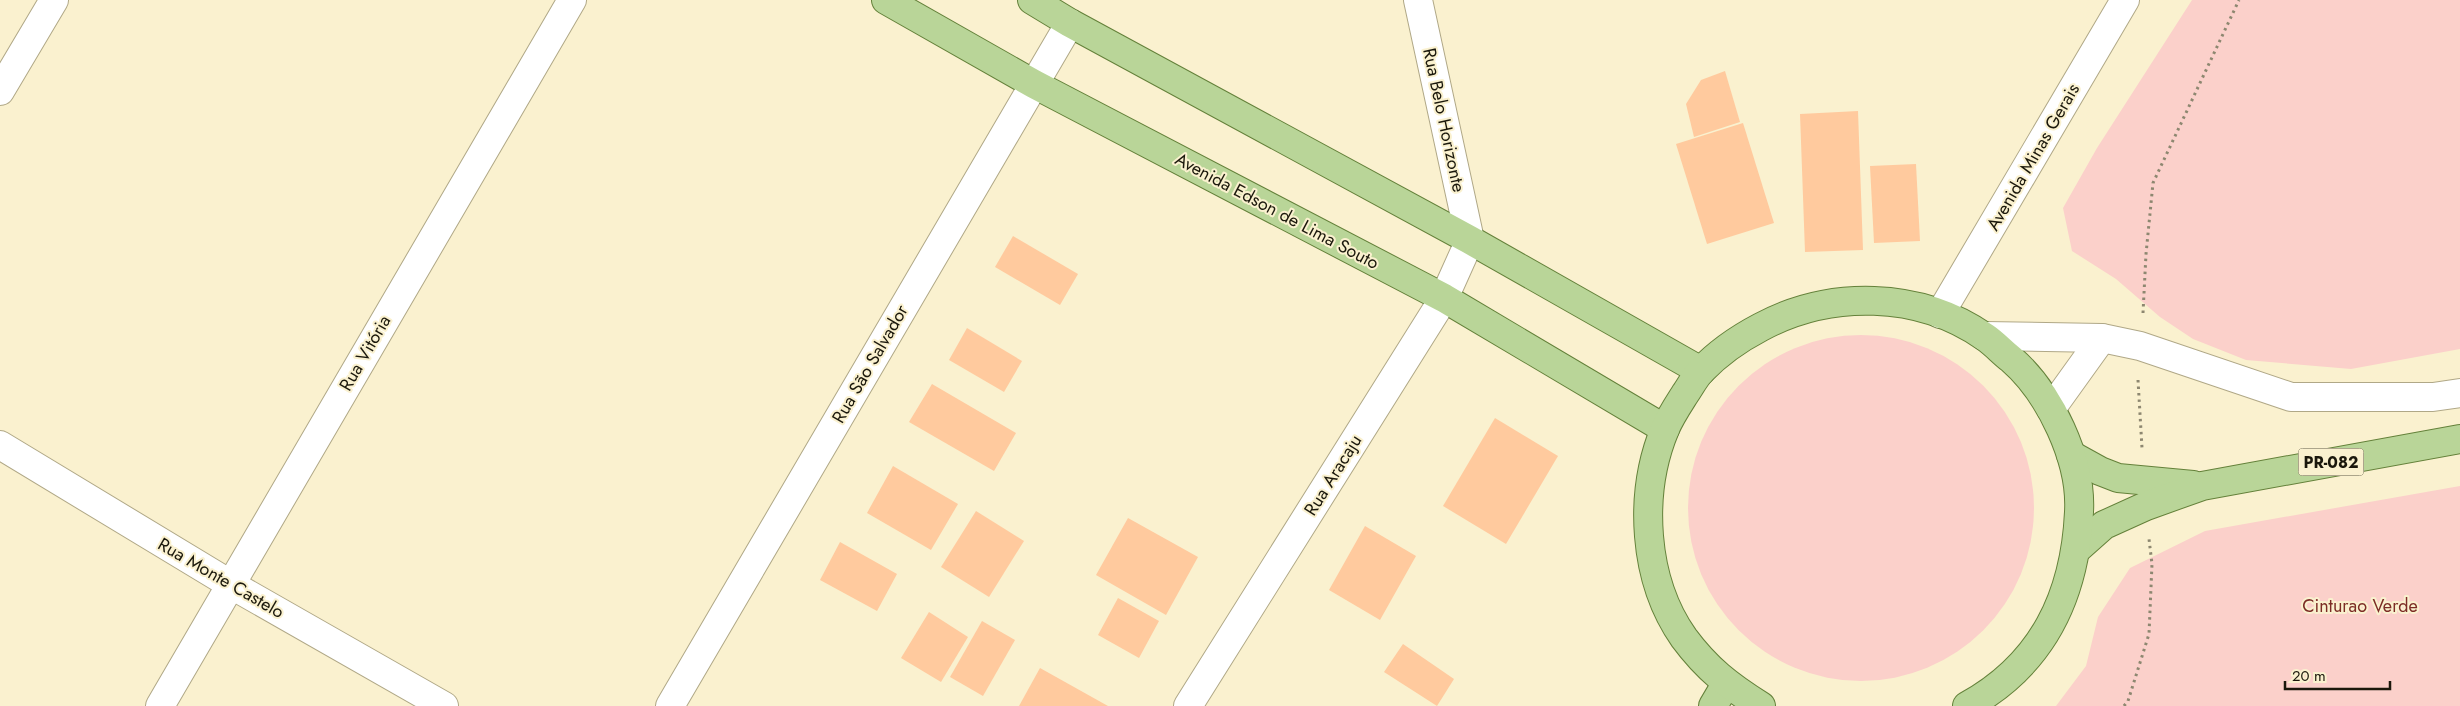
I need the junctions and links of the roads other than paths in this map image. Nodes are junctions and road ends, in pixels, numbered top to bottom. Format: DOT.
graph roads {
  1 [pos="54,0"];
  2 [pos="572,0"];
  3 [pos="886,0"];
  4 [pos="1032,0"];
  5 [pos="1418,0"];
  6 [pos="2125,0"];
  7 [pos="1070,23"];
  8 [pos="1034,84"];
  9 [pos="0,92"];
  10 [pos="1470,240"];
  11 [pos="1444,298"];
  12 [pos="1940,314"];
  13 [pos="1984,336"];
  14 [pos="2102,338"];
  15 [pos="1701,371"];
  16 [pos="2460,393"];
  17 [pos="2051,409"];
  18 [pos="1665,429"];
  19 [pos="2460,439"];
  20 [pos="0,445"];
  21 [pos="2071,455"];
  22 [pos="2202,486"];
  23 [pos="2078,549"];
  24 [pos="230,584"];
  25 [pos="1720,695"];
  26 [pos="160,706"];
  27 [pos="444,706"];
  28 [pos="670,706"];
  29 [pos="1188,706"];
  30 [pos="1761,706"];
  31 [pos="1968,706"];
  1 -- 9 [label="street"];
  2 -- 24 [label="street, Rua Vitória"];
  3 -- 8 [label="main road, Avenida Edson de Lima Souto"];
  4 -- 7 [label="main road"];
  5 -- 10 [label="street, Rua Belo Horizonte"];
  6 -- 12 [label="street, Avenida Minas Gerais"];
  7 -- 8 [label="street, Rua São Salvador"];
  7 -- 10 [label="main road"];
  8 -- 11 [label="main road, Avenida Edson de Lima Souto"];
  8 -- 28 [label="street, Rua São Salvador"];
  10 -- 11 [label="street, Rua Aracaju"];
  10 -- 15 [label="main road"];
  11 -- 18 [label="main road, Avenida Edson de Lima Souto"];
  11 -- 29 [label="street, Rua Aracaju"];
  12 -- 13 [label="main road"];
  12 -- 15 [label="main road"];
  13 -- 14 [label="street"];
  13 -- 17 [label="main road"];
  14 -- 16 [label="street"];
  14 -- 17 [label="street"];
  15 -- 18 [label="main road"];
  17 -- 21 [label="main road"];
  18 -- 25 [label="main road"];
  19 -- 22 [label="main road, PR-082"];
  20 -- 24 [label="street, Rua Monte Castelo"];
  21 -- 22 [label="main road, PR-082"];
  21 -- 23 [label="main road"];
  22 -- 23 [label="main road, PR-082"];
  23 -- 31 [label="main road"];
  24 -- 26 [label="street, Rua Vitória"];
  24 -- 27 [label="street, Rua Monte Castelo"];
  25 -- 30 [label="main road"];
}
